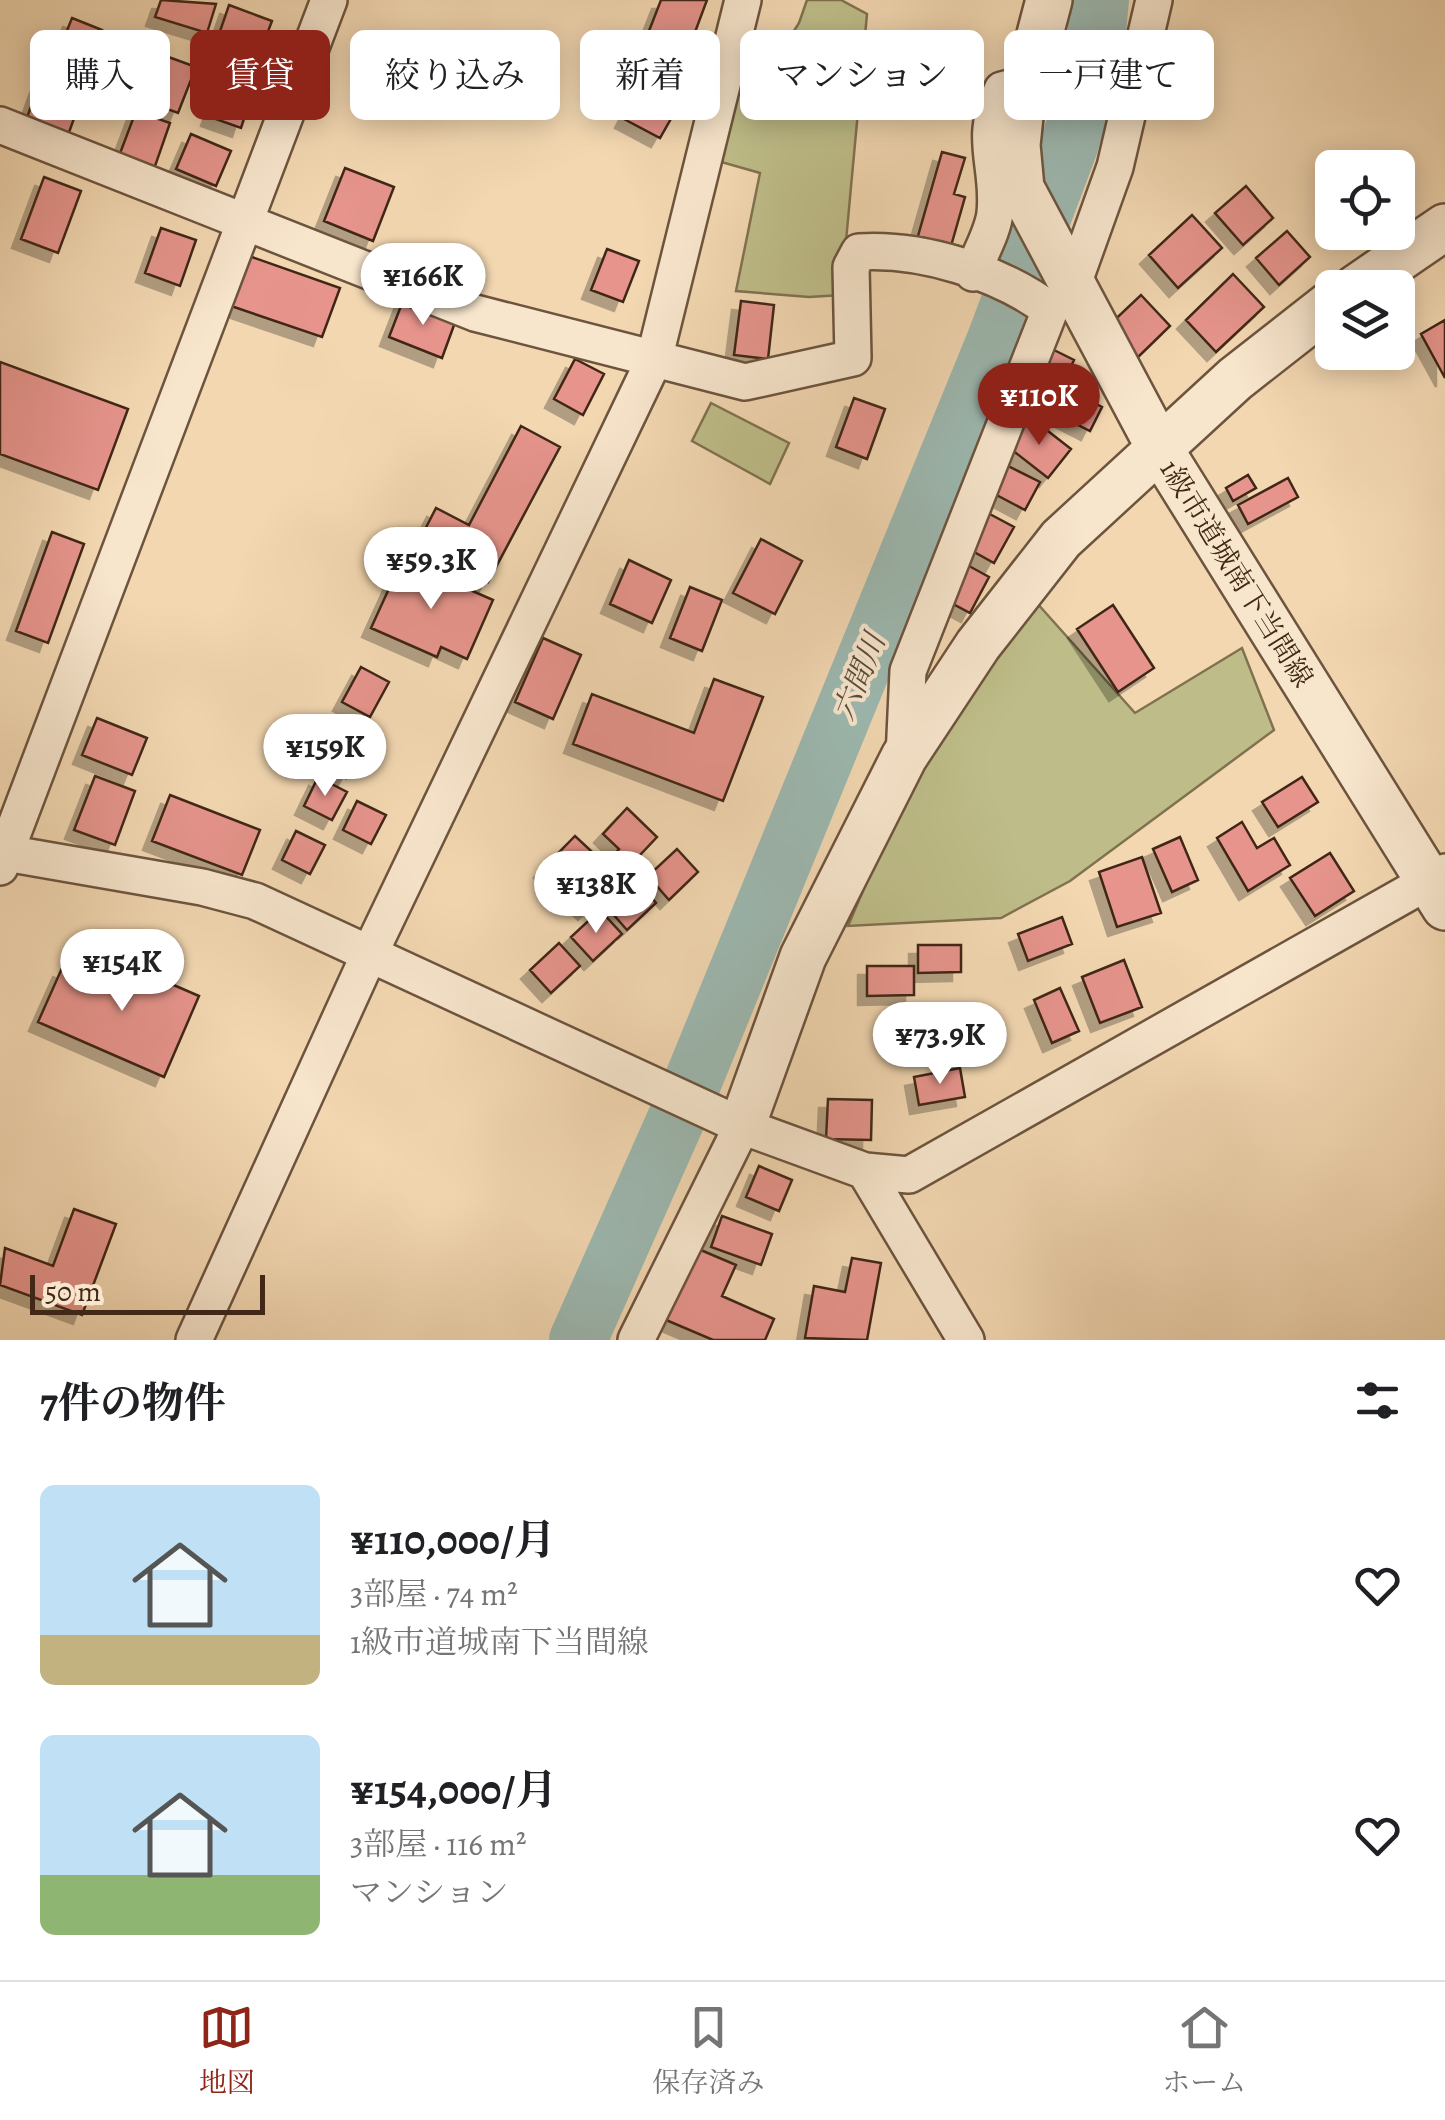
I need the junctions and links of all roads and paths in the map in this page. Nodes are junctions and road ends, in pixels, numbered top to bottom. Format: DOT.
graph roads {
  1 [pos="329,0"];
  2 [pos="743,0"];
  3 [pos="1050,0"];
  4 [pos="1154,0"];
  5 [pos="1042,30"];
  6 [pos="1004,89"];
  7 [pos="1021,120"];
  8 [pos="0,125"];
  9 [pos="243,218"];
  10 [pos="1445,227"];
  11 [pos="1382,270"];
  12 [pos="985,277"];
  13 [pos="1056,285"];
  14 [pos="1315,316"];
  15 [pos="654,360"];
  16 [pos="1161,451"];
  17 [pos="904,757"];
  18 [pos="2,858"];
  19 [pos="1440,887"];
  20 [pos="368,955"];
  21 [pos="733,1122"];
  22 [pos="864,1171"];
  23 [pos="194,1340"];
  24 [pos="636,1340"];
  25 [pos="966,1340"];
  1 -- 9 [label="street"];
  2 -- 15 [label="street"];
  3 -- 5 [label="street, 1級市道城南下当間線"];
  4 -- 13 [label="street"];
  6 -- 12 [label="street"];
  7 -- 13 [label="street, 1級市道城南下当間線"];
  8 -- 9 [label="street"];
  9 -- 15 [label="street"];
  9 -- 18 [label="street"];
  10 -- 11 [label="street"];
  12 -- 13 [label="street"];
  12 -- 15 [label="street"];
  13 -- 16 [label="street, 1級市道城南下当間線"];
  13 -- 17 [label="street"];
  14 -- 16 [label="street"];
  15 -- 20 [label="street"];
  16 -- 17 [label="street"];
  16 -- 19 [label="street, 1級市道城南下当間線"];
  17 -- 21 [label="street"];
  18 -- 20 [label="street"];
  19 -- 22 [label="street"];
  20 -- 21 [label="street"];
  20 -- 23 [label="street"];
  21 -- 22 [label="street"];
  21 -- 24 [label="street"];
  22 -- 25 [label="street"];
}
